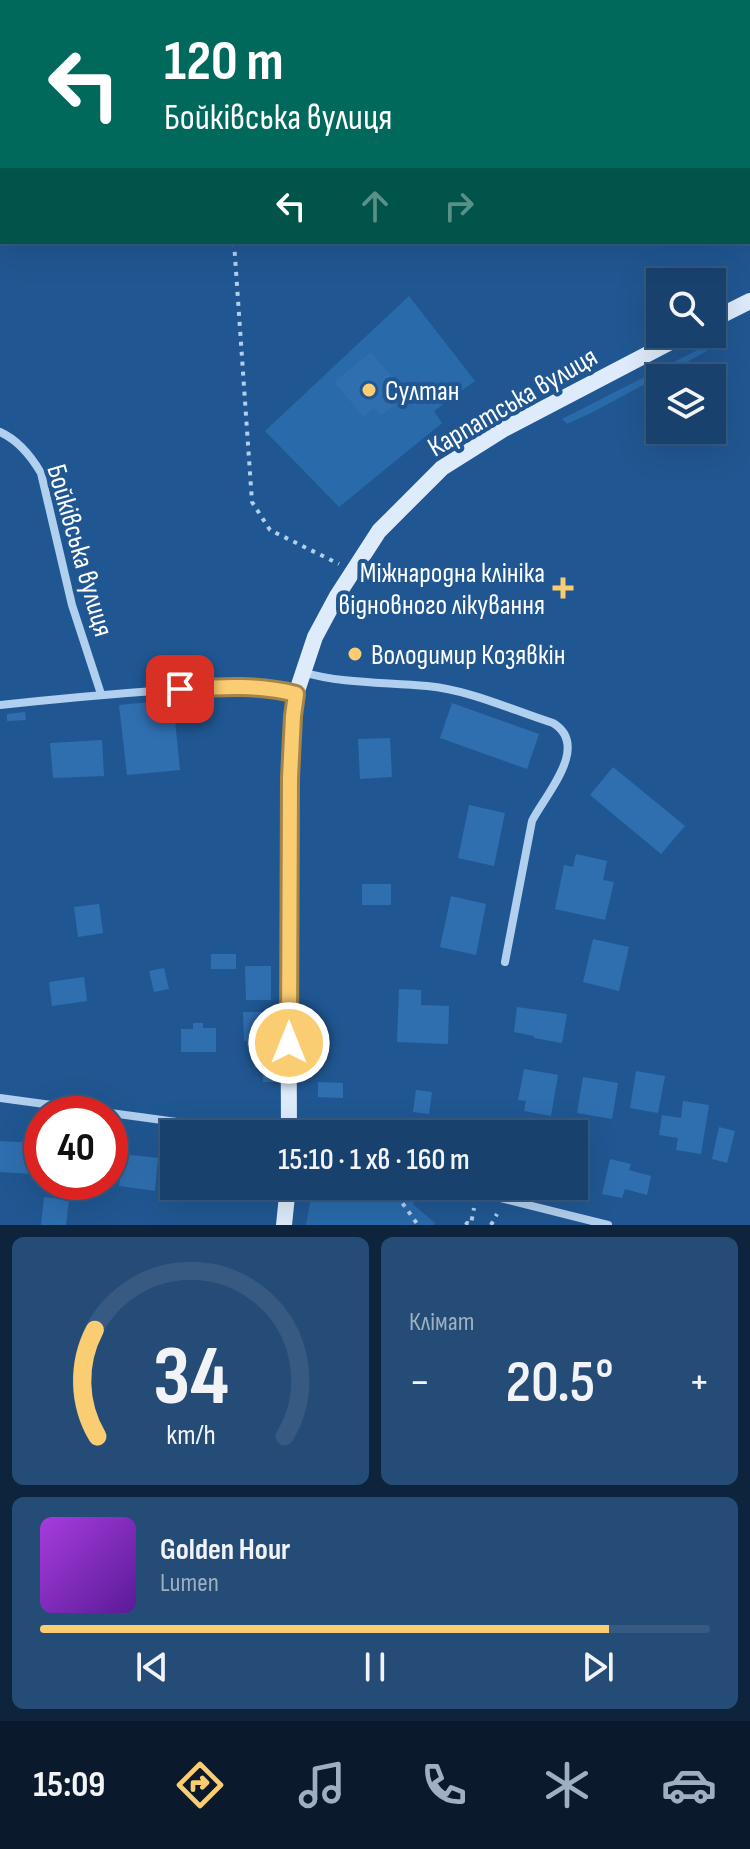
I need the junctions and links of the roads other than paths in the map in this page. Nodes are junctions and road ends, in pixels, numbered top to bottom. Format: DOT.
graph roads {
  1 [pos="750,301"];
  2 [pos="726,313"];
  3 [pos="659,348"];
  4 [pos="0,432"];
  5 [pos="302,672"];
  6 [pos="101,694"];
  7 [pos="296,694"];
  8 [pos="0,705"];
  9 [pos="505,962"];
  10 [pos="0,1098"];
  11 [pos="162,1120"];
  12 [pos="289,1120"];
  13 [pos="287,1200"];
  14 [pos="508,1200"];
  15 [pos="284,1225"];
  16 [pos="608,1225"];
  1 -- 2 [label="street"];
  3 -- 5 [label="street, Карпатська вулиця"];
  4 -- 6 [label="street, Бойківська вулиця"];
  5 -- 7 [label="street, Карпатська вулиця"];
  5 -- 9 [label="street"];
  6 -- 7 [label="street"];
  6 -- 8 [label="street"];
  7 -- 12 [label="street, Карпатська вулиця"];
  10 -- 11 [label="street"];
  13 -- 15 [label="street"];
  14 -- 16 [label="street"];
}
